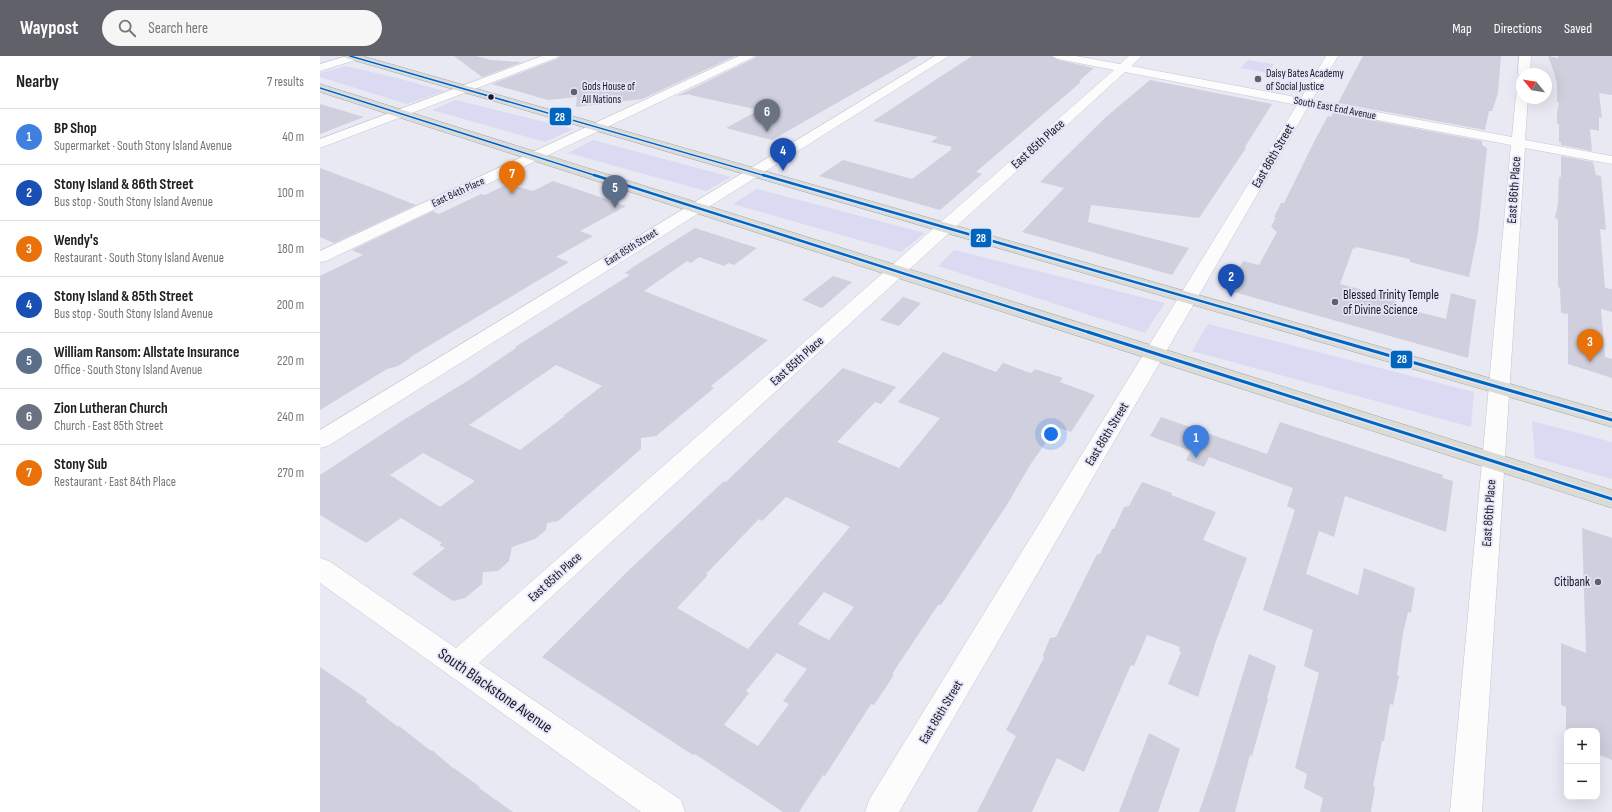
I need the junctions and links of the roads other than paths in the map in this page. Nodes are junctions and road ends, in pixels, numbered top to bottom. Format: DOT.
graph roads {
  1 [pos="354,56"];
  2 [pos="552,56"];
  3 [pos="748,56"];
  4 [pos="943,56"];
  5 [pos="1058,56"];
  6 [pos="1136,56"];
  7 [pos="1332,56"];
  8 [pos="1525,56"];
  9 [pos="320,68"];
  10 [pos="1123,68"];
  11 [pos="1524,68"];
  12 [pos="320,88"];
  13 [pos="464,90"];
  14 [pos="1305,102"];
  15 [pos="1521,104"];
  16 [pos="400,114"];
  17 [pos="596,127"];
  18 [pos="1518,142"];
  19 [pos="320,144"];
  20 [pos="533,156"];
  21 [pos="1612,160"];
  22 [pos="753,173"];
  23 [pos="697,207"];
  24 [pos="945,228"];
  25 [pos="320,256"];
  26 [pos="897,272"];
  27 [pos="1189,298"];
  28 [pos="1155,354"];
  29 [pos="1499,388"];
  30 [pos="1612,420"];
  31 [pos="320,440"];
  32 [pos="1493,462"];
  33 [pos="1612,499"];
  34 [pos="320,569"];
  35 [pos="457,664"];
  36 [pos="669,812"];
  37 [pos="881,812"];
  38 [pos="1466,812"];
  1 -- 9 [label="street"];
  1 -- 13 [label="highway"];
  2 -- 13 [label="street"];
  3 -- 17 [label="street, East 84th Place"];
  4 -- 22 [label="street, East 85th Street"];
  5 -- 10 [label="street, South East End Avenue"];
  6 -- 10 [label="street, East 85th Place"];
  7 -- 14 [label="street, East 86th Street"];
  8 -- 11 [label="street"];
  10 -- 14 [label="street, South East End Avenue"];
  10 -- 24 [label="street, East 85th Place"];
  12 -- 16 [label="highway"];
  13 -- 16 [label="street"];
  13 -- 17 [label="highway"];
  14 -- 18 [label="street, South East End Avenue"];
  14 -- 27 [label="street, East 86th Street"];
  15 -- 18 [label="street, East 86th Place"];
  16 -- 19 [label="street"];
  16 -- 20 [label="highway"];
  17 -- 20 [label="street, East 84th Place"];
  17 -- 22 [label="highway"];
  18 -- 21 [label="street, South East End Avenue"];
  18 -- 29 [label="street, East 86th Place"];
  20 -- 23 [label="highway"];
  20 -- 25 [label="street, East 84th Place"];
  22 -- 23 [label="street, East 85th Street"];
  22 -- 24 [label="highway"];
  23 -- 26 [label="highway"];
  23 -- 31 [label="street, East 85th Street"];
  24 -- 26 [label="street, East 85th Place"];
  24 -- 27 [label="highway"];
  26 -- 28 [label="highway"];
  26 -- 35 [label="street, East 85th Place"];
  27 -- 28 [label="street, East 86th Street"];
  27 -- 29 [label="highway"];
  28 -- 32 [label="highway"];
  28 -- 37 [label="street, East 86th Street"];
  29 -- 30 [label="highway"];
  29 -- 32 [label="street, East 86th Place"];
  32 -- 33 [label="highway"];
  32 -- 38 [label="street, East 86th Place"];
  34 -- 35 [label="street, South Blackstone Avenue"];
  35 -- 36 [label="street, South Blackstone Avenue"];
}
